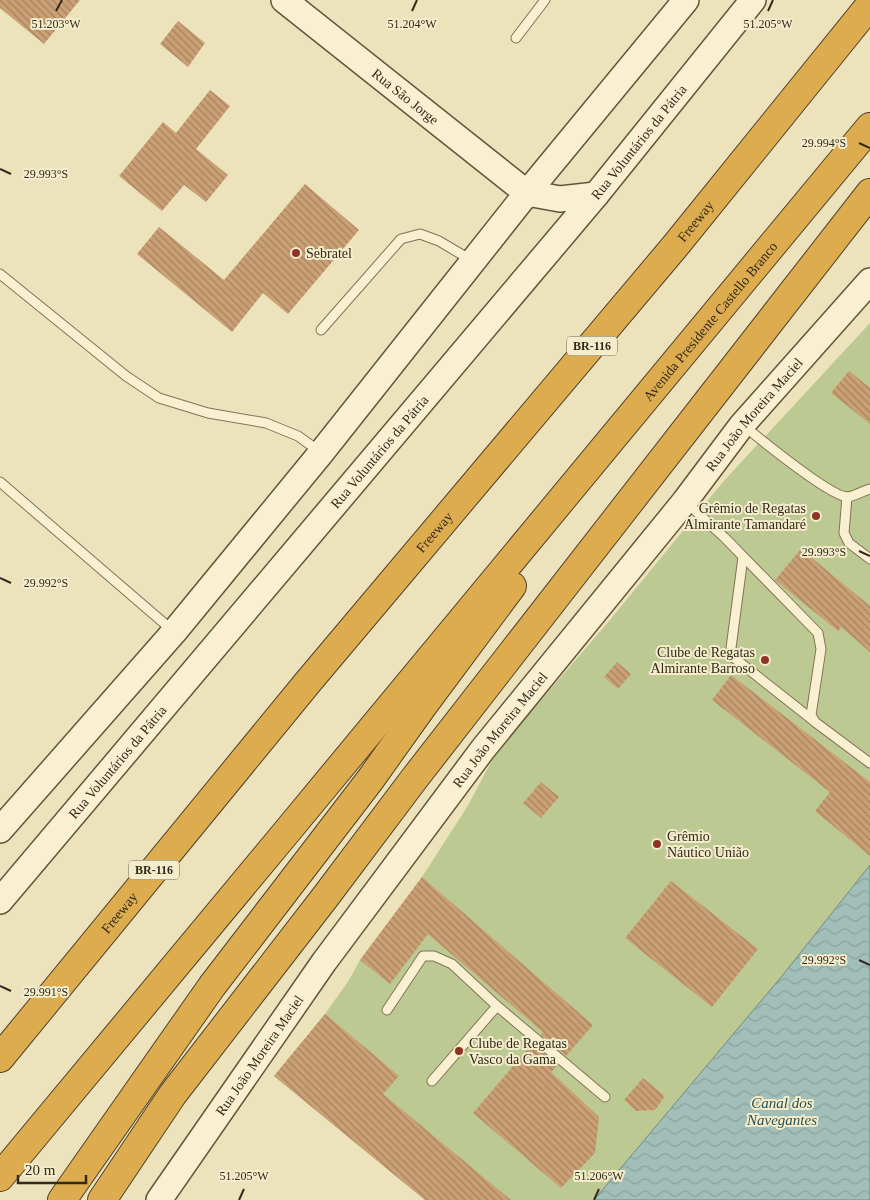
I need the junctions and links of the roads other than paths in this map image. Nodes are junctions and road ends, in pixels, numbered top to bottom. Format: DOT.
graph roads {
  1 [pos="284,0"];
  2 [pos="545,0"];
  3 [pos="686,0"];
  4 [pos="754,0"];
  5 [pos="870,5"];
  6 [pos="516,38"];
  7 [pos="870,127"];
  8 [pos="527,193"];
  9 [pos="870,193"];
  10 [pos="596,195"];
  11 [pos="473,261"];
  12 [pos="0,274"];
  13 [pos="870,281"];
  14 [pos="321,330"];
  15 [pos="742,425"];
  16 [pos="321,453"];
  17 [pos="0,482"];
  18 [pos="870,489"];
  19 [pos="847,497"];
  20 [pos="685,501"];
  21 [pos="550,514"];
  22 [pos="743,556"];
  23 [pos="870,559"];
  24 [pos="174,632"];
  25 [pos="815,722"];
  26 [pos="870,763"];
  27 [pos="0,830"];
  28 [pos="0,901"];
  29 [pos="496,1006"];
  30 [pos="387,1010"];
  31 [pos="0,1058"];
  32 [pos="432,1082"];
  33 [pos="605,1097"];
  34 [pos="0,1177"];
  35 [pos="62,1200"];
  36 [pos="102,1200"];
  37 [pos="159,1200"];
  1 -- 8 [label="main road, Rua São Jorge"];
  2 -- 6 [label="lane"];
  3 -- 8 [label="main road"];
  4 -- 10 [label="main road, Rua Voluntários da Pátria"];
  5 -- 31 [label="highway, Freeway / BR-116"];
  7 -- 21 [label="highway, Avenida Presidente Castello Branco"];
  8 -- 10 [label="main road"];
  8 -- 11 [label="main road"];
  9 -- 36 [label="highway"];
  10 -- 28 [label="main road, Rua Voluntários da Pátria"];
  11 -- 14 [label="lane"];
  11 -- 16 [label="main road"];
  12 -- 16 [label="lane"];
  13 -- 15 [label="main road, Rua João Moreira Maciel"];
  15 -- 19 [label="lane"];
  15 -- 20 [label="main road, Rua João Moreira Maciel"];
  16 -- 24 [label="main road"];
  17 -- 24 [label="lane"];
  18 -- 19 [label="lane"];
  19 -- 23 [label="lane"];
  20 -- 22 [label="lane"];
  20 -- 37 [label="main road, Rua João Moreira Maciel"];
  21 -- 34 [label="highway"];
  21 -- 35 [label="highway"];
  22 -- 25 [label="lane"];
  22 -- 25 [label="lane"];
  24 -- 27 [label="main road"];
  25 -- 26 [label="lane"];
  29 -- 30 [label="lane"];
  29 -- 32 [label="lane"];
  29 -- 33 [label="lane"];
}
